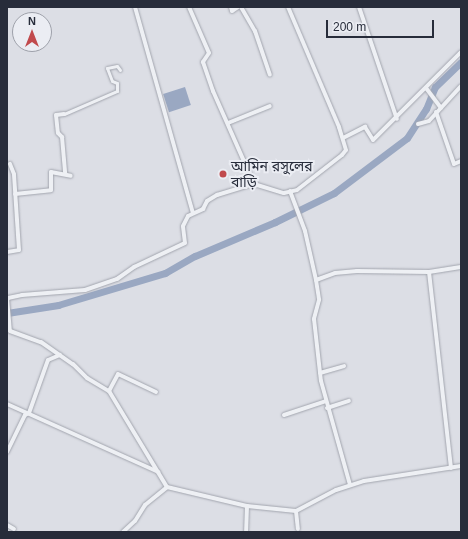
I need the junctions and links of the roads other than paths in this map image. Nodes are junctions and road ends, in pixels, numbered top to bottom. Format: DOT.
graph roads {
  1 [pos="135,7"];
  2 [pos="189,7"];
  3 [pos="231,7"];
  4 [pos="240,7"];
  5 [pos="288,7"];
  6 [pos="359,7"];
  7 [pos="461,52"];
  8 [pos="120,70"];
  9 [pos="270,75"];
  10 [pos="461,86"];
  11 [pos="426,88"];
  12 [pos="270,106"];
  13 [pos="440,108"];
  14 [pos="436,112"];
  15 [pos="64,114"];
  16 [pos="396,119"];
  17 [pos="228,123"];
  18 [pos="418,124"];
  19 [pos="343,138"];
  20 [pos="461,162"];
  21 [pos="10,164"];
  22 [pos="65,174"];
  23 [pos="71,176"];
  24 [pos="254,184"];
  25 [pos="290,191"];
  26 [pos="15,194"];
  27 [pos="192,213"];
  28 [pos="7,252"];
  29 [pos="461,267"];
  30 [pos="430,272"];
  31 [pos="316,280"];
  32 [pos="8,299"];
  33 [pos="8,331"];
  34 [pos="60,355"];
  35 [pos="344,366"];
  36 [pos="320,373"];
  37 [pos="109,391"];
  38 [pos="156,392"];
  39 [pos="326,401"];
  40 [pos="349,401"];
  41 [pos="7,404"];
  42 [pos="327,408"];
  43 [pos="29,413"];
  44 [pos="284,415"];
  45 [pos="8,449"];
  46 [pos="461,466"];
  47 [pos="451,468"];
  48 [pos="158,472"];
  49 [pos="350,485"];
  50 [pos="168,488"];
  51 [pos="247,506"];
  52 [pos="296,511"];
  53 [pos="7,524"];
  54 [pos="14,528"];
  55 [pos="298,529"];
  56 [pos="123,532"];
  57 [pos="246,532"];
  1 -- 27 [label="street"];
  2 -- 17 [label="street"];
  3 -- 4 [label="street"];
  4 -- 9 [label="street"];
  5 -- 19 [label="street"];
  6 -- 16 [label="street"];
  7 -- 11 [label="street"];
  8 -- 15 [label="street"];
  10 -- 13 [label="street"];
  11 -- 13 [label="street"];
  11 -- 16 [label="street"];
  12 -- 17 [label="street"];
  13 -- 14 [label="street"];
  14 -- 18 [label="street"];
  14 -- 20 [label="street"];
  15 -- 22 [label="street"];
  16 -- 19 [label="street"];
  17 -- 24 [label="street"];
  19 -- 25 [label="street"];
  21 -- 26 [label="street"];
  22 -- 23 [label="street"];
  22 -- 26 [label="street"];
  24 -- 25 [label="street"];
  24 -- 27 [label="street"];
  25 -- 31 [label="street"];
  26 -- 28 [label="street"];
  27 -- 32 [label="street"];
  29 -- 30 [label="street"];
  30 -- 31 [label="street"];
  30 -- 47 [label="street"];
  31 -- 36 [label="street"];
  32 -- 33 [label="street"];
  33 -- 34 [label="street"];
  34 -- 37 [label="street"];
  34 -- 43 [label="street"];
  35 -- 36 [label="street"];
  36 -- 39 [label="street"];
  37 -- 38 [label="street"];
  37 -- 48 [label="street"];
  39 -- 42 [label="street"];
  39 -- 44 [label="street"];
  40 -- 42 [label="street"];
  41 -- 43 [label="street"];
  42 -- 49 [label="street"];
  43 -- 45 [label="street"];
  43 -- 48 [label="street"];
  46 -- 47 [label="street"];
  47 -- 49 [label="street"];
  48 -- 50 [label="street"];
  49 -- 52 [label="street"];
  50 -- 51 [label="street"];
  50 -- 56 [label="street"];
  51 -- 52 [label="street"];
  51 -- 57 [label="street"];
  52 -- 55 [label="street"];
  53 -- 54 [label="street"];
}
